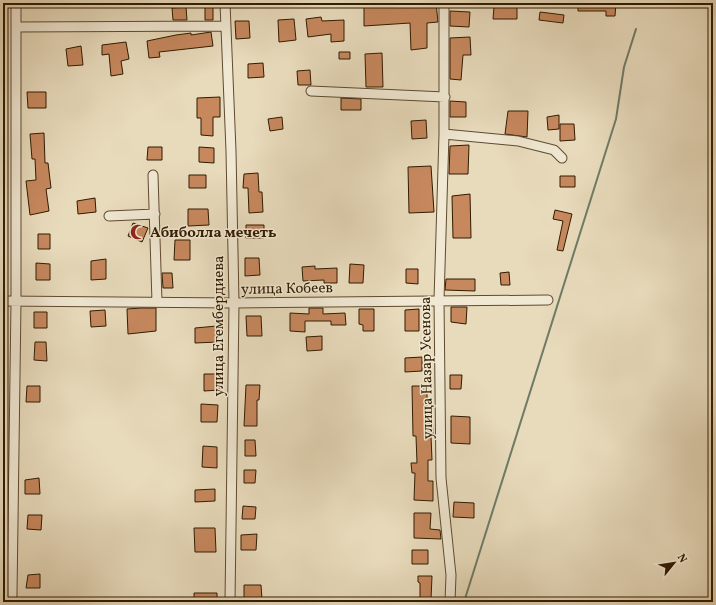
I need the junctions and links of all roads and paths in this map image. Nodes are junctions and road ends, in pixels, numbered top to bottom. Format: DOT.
graph roads {
  1 [pos="16,3"];
  2 [pos="225,3"];
  3 [pos="444,3"];
  4 [pos="226,26"];
  5 [pos="16,27"];
  6 [pos="310,91"];
  7 [pos="444,97"];
  8 [pos="444,134"];
  9 [pos="562,158"];
  10 [pos="153,175"];
  11 [pos="155,214"];
  12 [pos="109,216"];
  13 [pos="439,300"];
  14 [pos="548,300"];
  15 [pos="3,302"];
  16 [pos="16,302"];
  17 [pos="157,302"];
  18 [pos="234,303"];
  19 [pos="10,602"];
  20 [pos="230,602"];
  21 [pos="450,602"];
  1 -- 5 [label="street"];
  2 -- 4 [label="street, улица Егембердиева"];
  3 -- 7 [label="street, улица Назар Усенова"];
  4 -- 5 [label="street"];
  4 -- 18 [label="street, улица Егембердиева"];
  5 -- 16 [label="street"];
  6 -- 7 [label="street"];
  7 -- 8 [label="street, улица Назар Усенова"];
  8 -- 9 [label="street"];
  8 -- 13 [label="street, улица Назар Усенова"];
  10 -- 11 [label="street"];
  11 -- 12 [label="street"];
  11 -- 17 [label="street"];
  13 -- 14 [label="street, улица Кобеев"];
  13 -- 18 [label="street, улица Кобеев"];
  13 -- 21 [label="street, улица Назар Усенова"];
  15 -- 16 [label="street, улица Кобеев"];
  16 -- 17 [label="street, улица Кобеев"];
  16 -- 19 [label="street"];
  17 -- 18 [label="street, улица Кобеев"];
  18 -- 20 [label="street, улица Егембердиева"];
}
